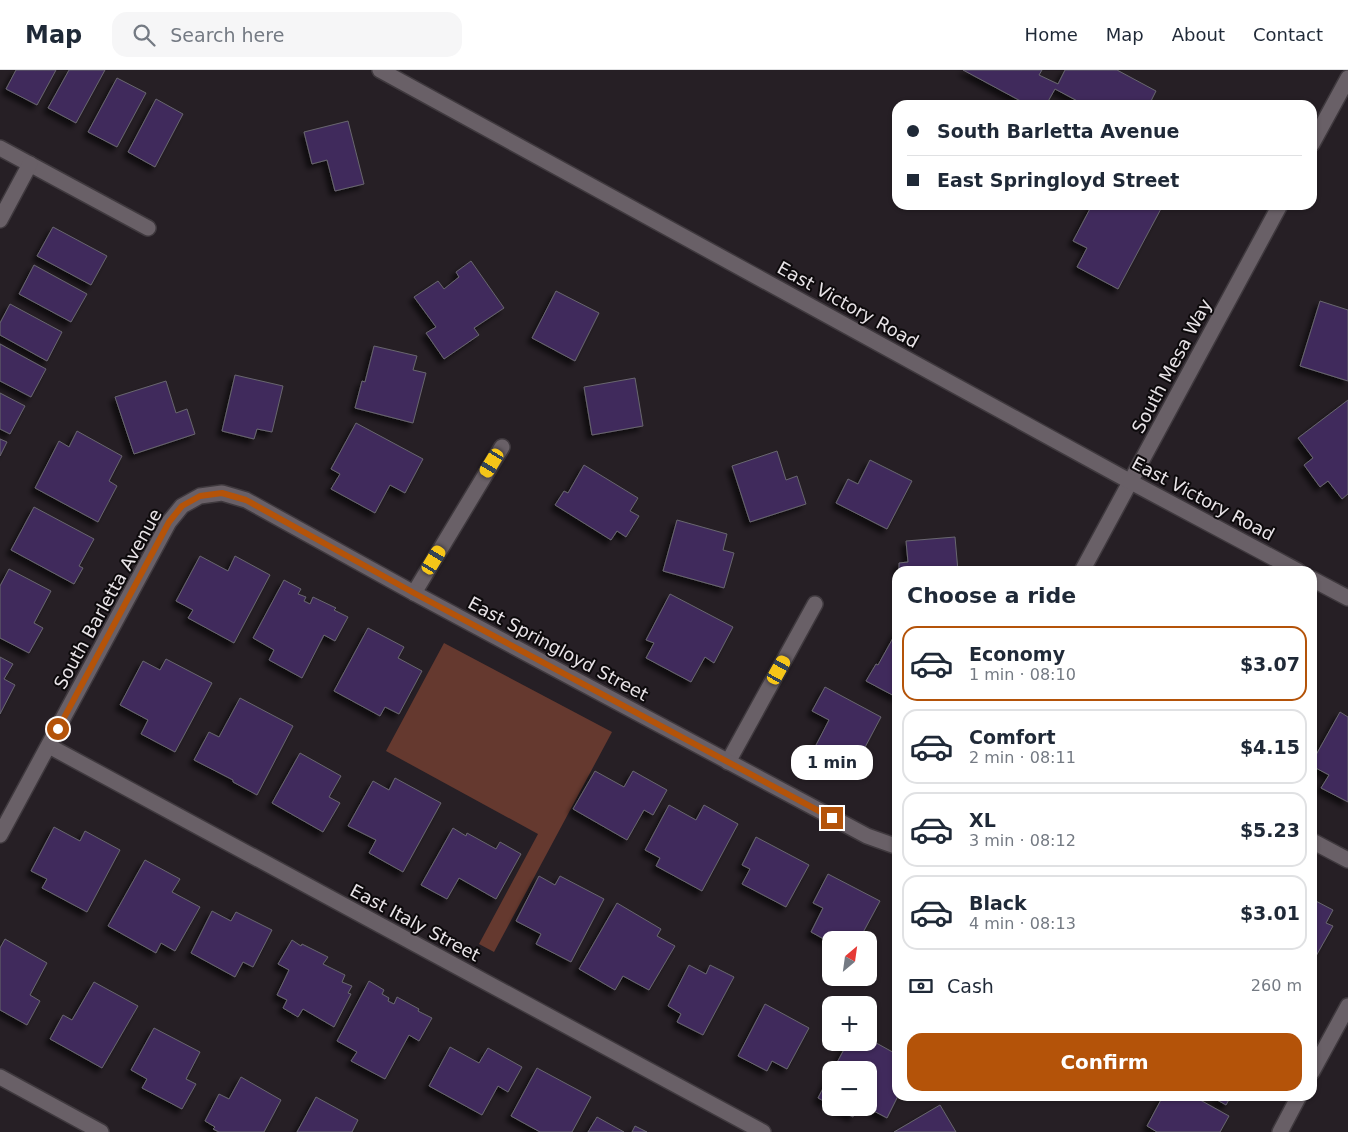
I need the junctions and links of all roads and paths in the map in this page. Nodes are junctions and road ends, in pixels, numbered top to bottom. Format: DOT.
graph roads {
  1 [pos="380,70"];
  2 [pos="1348,78"];
  3 [pos="1317,135"];
  4 [pos="0,148"];
  5 [pos="30,164"];
  6 [pos="1277,210"];
  7 [pos="0,220"];
  8 [pos="148,228"];
  9 [pos="502,447"];
  10 [pos="1130,482"];
  11 [pos="200,496"];
  12 [pos="1085,566"];
  13 [pos="1289,566"];
  14 [pos="1317,582"];
  15 [pos="414,593"];
  16 [pos="1348,598"];
  17 [pos="815,604"];
  18 [pos="49,746"];
  19 [pos="728,762"];
  20 [pos="0,835"];
  21 [pos="1317,844"];
  22 [pos="892,845"];
  23 [pos="1348,860"];
  24 [pos="1348,1006"];
  25 [pos="1317,1063"];
  26 [pos="0,1077"];
  27 [pos="1296,1101"];
  28 [pos="101,1132"];
  29 [pos="764,1132"];
  30 [pos="1280,1132"];
  1 -- 10 [label="street, East Victory Road"];
  2 -- 3 [label="street"];
  4 -- 5 [label="street"];
  5 -- 7 [label="street"];
  5 -- 8 [label="street"];
  6 -- 10 [label="street, South Mesa Way"];
  9 -- 15 [label="street"];
  10 -- 12 [label="street, South Mesa Way"];
  10 -- 13 [label="street, East Victory Road"];
  11 -- 15 [label="street, East Springloyd Street"];
  11 -- 18 [label="street, South Barletta Avenue"];
  14 -- 16 [label="street"];
  15 -- 19 [label="street, East Springloyd Street"];
  17 -- 19 [label="street"];
  18 -- 20 [label="street, South Barletta Avenue"];
  18 -- 29 [label="street, East Italy Street"];
  19 -- 22 [label="street, East Springloyd Street"];
  21 -- 23 [label="street"];
  24 -- 25 [label="street"];
  26 -- 28 [label="street"];
  27 -- 30 [label="street"];
}
